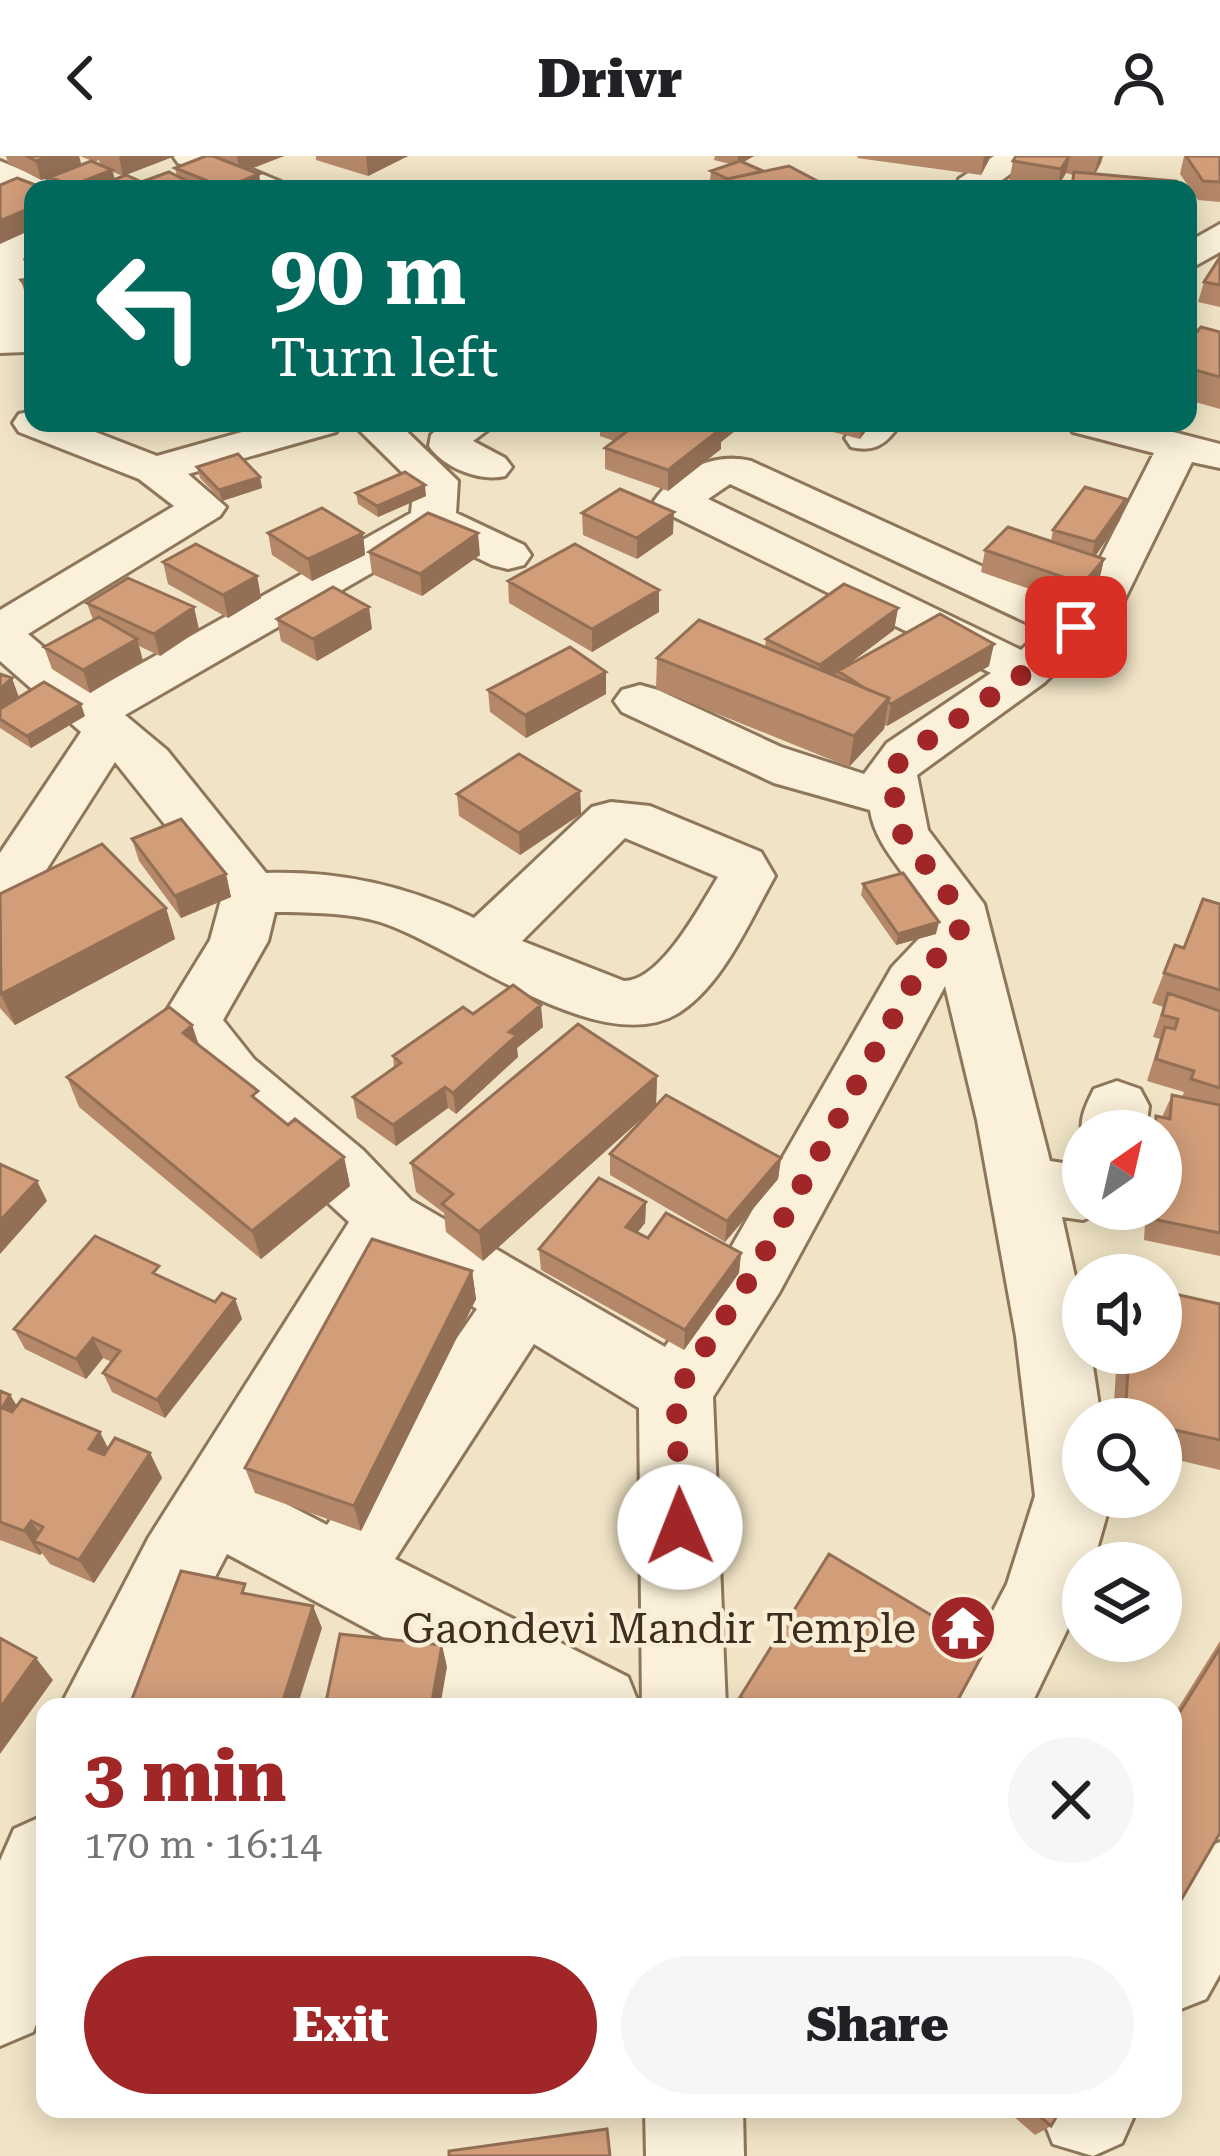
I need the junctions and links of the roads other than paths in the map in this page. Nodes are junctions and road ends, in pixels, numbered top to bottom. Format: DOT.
graph roads {
  1 [pos="190,156"];
  2 [pos="1017,156"];
  3 [pos="247,180"];
  4 [pos="980,180"];
  5 [pos="24,240"];
  6 [pos="15,345"];
  7 [pos="56,432"];
  8 [pos="289,432"];
  9 [pos="383,432"];
  10 [pos="458,432"];
  11 [pos="1123,432"];
  12 [pos="1200,452"];
  13 [pos="490,467"];
  14 [pos="154,470"];
  15 [pos="433,519"];
  16 [pos="876,536"];
  17 [pos="502,559"];
  18 [pos="820,572"];
  19 [pos="1076,627"];
  20 [pos="1026,672"];
  21 [pos="640,701"];
  22 [pos="101,721"];
  23 [pos="898,776"];
  24 [pos="251,894"];
  25 [pos="0,897"];
  26 [pos="960,934"];
  27 [pos="481,946"];
  28 [pos="1052,1188"];
  29 [pos="390,1196"];
  30 [pos="523,1301"];
  31 [pos="676,1392"];
  32 [pos="212,1506"];
  33 [pos="354,1579"];
  34 [pos="342,1666"];
  35 [pos="471,1676"];
  36 [pos="108,1698"];
  37 [pos="561,1698"];
  38 [pos="684,1698"];
  39 [pos="990,1698"];
  40 [pos="1220,1887"];
  41 [pos="36,1888"];
  42 [pos="1182,1951"];
  43 [pos="0,1999"];
  44 [pos="694,2118"];
  45 [pos="695,2156"];
  1 -- 3 [label="street"];
  2 -- 4 [label="street"];
  5 -- 6 [label="street"];
  7 -- 14 [label="street"];
  8 -- 14 [label="street"];
  9 -- 15 [label="street"];
  10 -- 13 [label="street"];
  11 -- 12 [label="street"];
  12 -- 19 [label="street"];
  14 -- 22 [label="street"];
  15 -- 17 [label="street"];
  15 -- 22 [label="street"];
  16 -- 18 [label="street"];
  16 -- 18 [label="street"];
  16 -- 19 [label="street"];
  18 -- 20 [label="street"];
  19 -- 20 [label="street"];
  20 -- 23 [label="street"];
  21 -- 23 [label="street"];
  22 -- 24 [label="street"];
  22 -- 25 [label="street"];
  23 -- 26 [label="street"];
  24 -- 27 [label="street"];
  24 -- 29 [label="street"];
  26 -- 28 [label="street"];
  26 -- 31 [label="street"];
  28 -- 39 [label="street"];
  29 -- 30 [label="street"];
  29 -- 32 [label="street"];
  30 -- 31 [label="street"];
  30 -- 33 [label="street"];
  31 -- 38 [label="street"];
  32 -- 33 [label="street"];
  32 -- 36 [label="street"];
  33 -- 34 [label="street"];
  33 -- 35 [label="street"];
  35 -- 37 [label="street"];
  40 -- 42 [label="street"];
  41 -- 43 [label="street"];
  44 -- 45 [label="street"];
}
